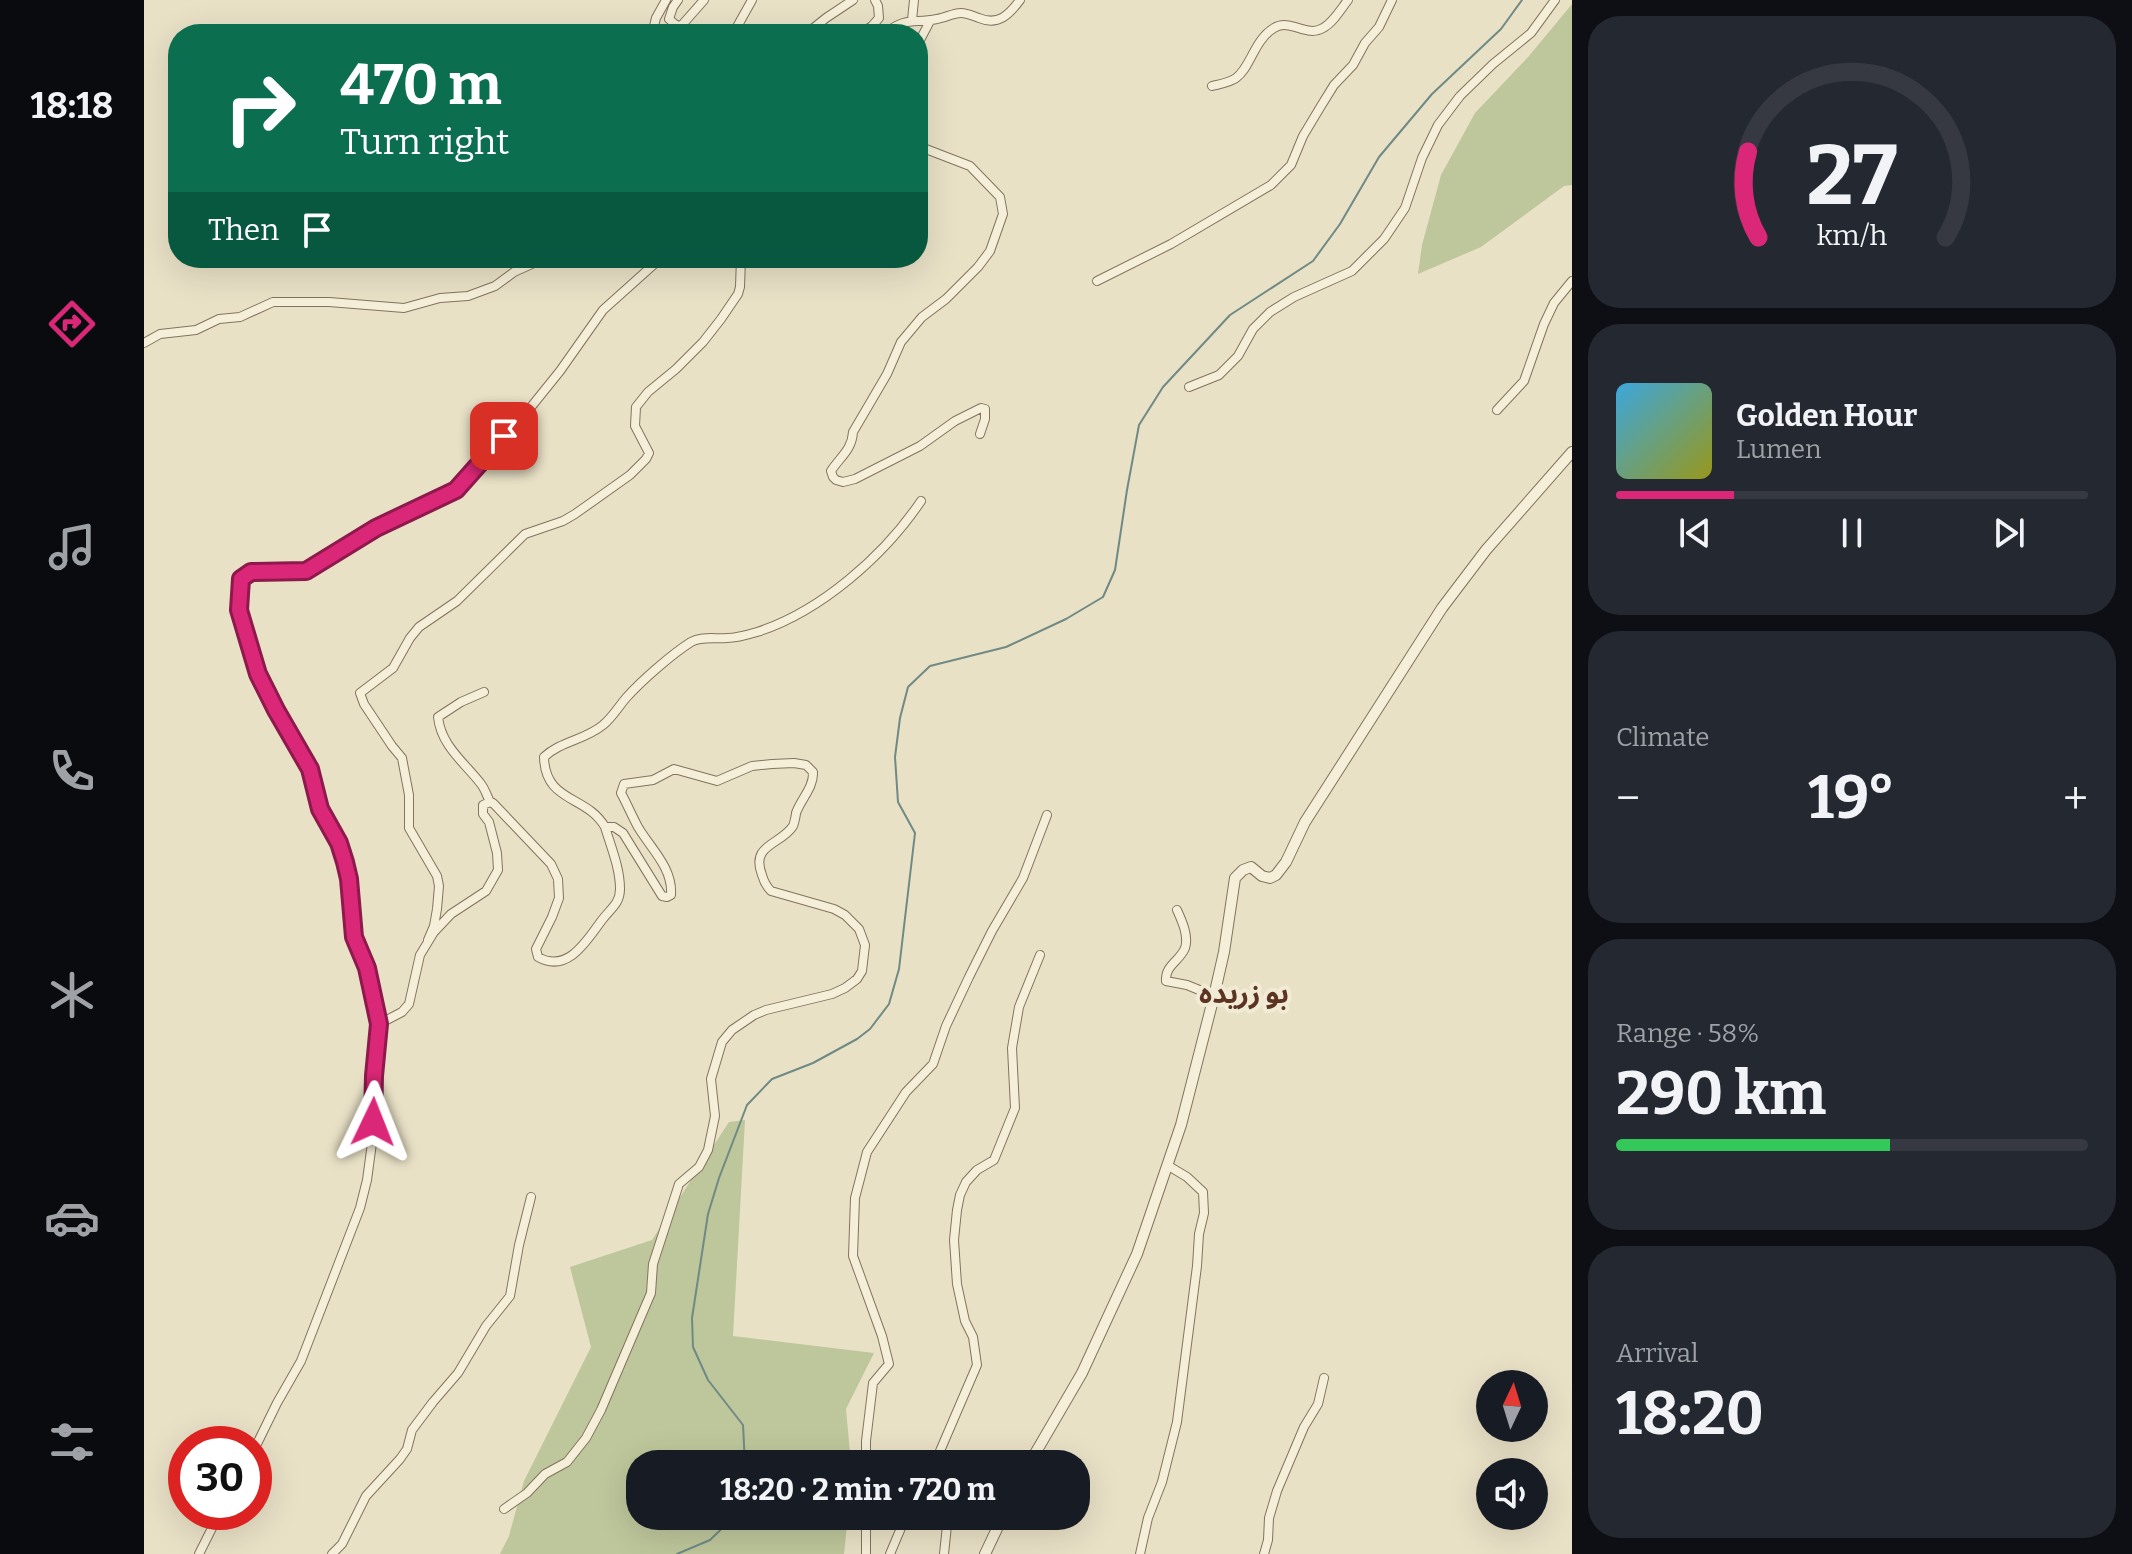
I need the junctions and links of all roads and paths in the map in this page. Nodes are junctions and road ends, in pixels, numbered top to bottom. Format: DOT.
graph roads {
  1 [pos="666,0"];
  2 [pos="678,0"];
  3 [pos="704,0"];
  4 [pos="752,0"];
  5 [pos="853,0"];
  6 [pos="875,0"];
  7 [pos="914,0"];
  8 [pos="1020,0"];
  9 [pos="1348,0"];
  10 [pos="1392,0"];
  11 [pos="1555,0"];
  12 [pos="912,20"];
  13 [pos="930,21"];
  14 [pos="654,24"];
  15 [pos="675,24"];
  16 [pos="683,24"];
  17 [pos="739,24"];
  18 [pos="818,24"];
  19 [pos="874,24"];
  20 [pos="901,24"];
  21 [pos="928,25"];
  22 [pos="1212,86"];
  23 [pos="928,150"];
  24 [pos="523,268"];
  25 [pos="650,268"];
  26 [pos="741,268"];
  27 [pos="1097,281"];
  28 [pos="1572,281"];
  29 [pos="144,343"];
  30 [pos="1189,387"];
  31 [pos="1497,410"];
  32 [pos="980,434"];
  33 [pos="1572,452"];
  34 [pos="921,501"];
  35 [pos="484,692"];
  36 [pos="490,802"];
  37 [pos="1047,815"];
  38 [pos="605,827"];
  39 [pos="1177,910"];
  40 [pos="428,940"];
  41 [pos="1040,955"];
  42 [pos="1214,996"];
  43 [pos="379,1024"];
  44 [pos="1167,1165"];
  45 [pos="531,1197"];
  46 [pos="1324,1378"];
  47 [pos="266,1426"];
  48 [pos="867,1450"];
  49 [pos="940,1450"];
  50 [pos="1037,1450"];
  51 [pos="504,1509"];
  52 [pos="211,1530"];
  53 [pos="866,1530"];
  54 [pos="900,1530"];
  55 [pos="947,1530"];
  56 [pos="996,1530"];
  57 [pos="199,1554"];
  58 [pos="332,1554"];
  59 [pos="866,1554"];
  60 [pos="890,1554"];
  61 [pos="944,1554"];
  62 [pos="985,1554"];
  63 [pos="1140,1554"];
  64 [pos="1264,1554"];
  1 -- 14 [label="street"];
  2 -- 15 [label="street"];
  3 -- 16 [label="street"];
  4 -- 17 [label="street"];
  5 -- 18 [label="street"];
  6 -- 19 [label="street"];
  7 -- 12 [label="street"];
  8 -- 13 [label="street"];
  9 -- 22 [label="street"];
  10 -- 27 [label="street"];
  11 -- 30 [label="street"];
  12 -- 13 [label="street"];
  12 -- 20 [label="street"];
  13 -- 21 [label="street"];
  23 -- 32 [label="street"];
  24 -- 29 [label="street"];
  25 -- 43 [label="street"];
  26 -- 40 [label="street"];
  28 -- 31 [label="street"];
  33 -- 42 [label="street"];
  34 -- 38 [label="street"];
  35 -- 36 [label="street"];
  36 -- 38 [label="street"];
  36 -- 40 [label="street"];
  37 -- 48 [label="street"];
  38 -- 51 [label="street"];
  39 -- 42 [label="street"];
  40 -- 43 [label="street"];
  41 -- 49 [label="street"];
  42 -- 44 [label="street"];
  43 -- 47 [label="street"];
  44 -- 50 [label="street"];
  44 -- 63 [label="street"];
  45 -- 58 [label="street"];
  46 -- 64 [label="street"];
  52 -- 57 [label="street"];
  53 -- 59 [label="street"];
  54 -- 60 [label="street"];
  55 -- 61 [label="street"];
  56 -- 62 [label="street"];
}
